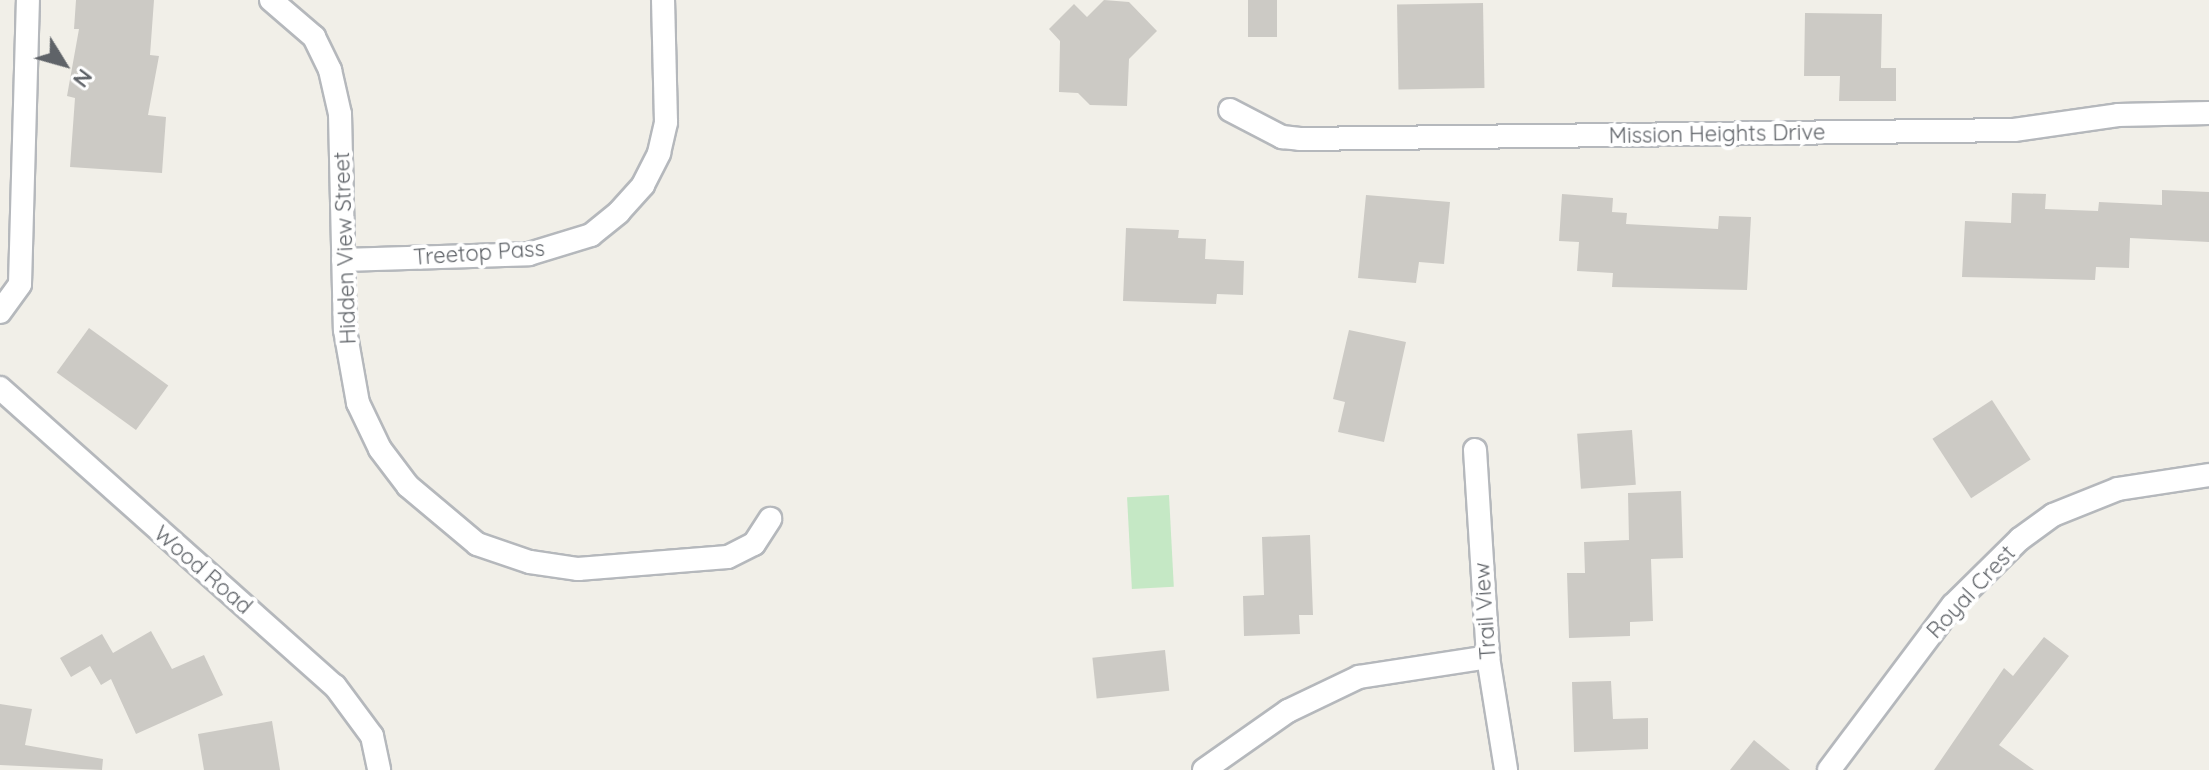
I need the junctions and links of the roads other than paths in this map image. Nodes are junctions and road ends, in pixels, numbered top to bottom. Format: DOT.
graph roads {
  1 [pos="28,0"];
  2 [pos="271,0"];
  3 [pos="663,0"];
  4 [pos="1230,110"];
  5 [pos="2209,113"];
  6 [pos="343,260"];
  7 [pos="0,312"];
  8 [pos="0,388"];
  9 [pos="1475,450"];
  10 [pos="2209,475"];
  11 [pos="770,519"];
  12 [pos="1488,657"];
  13 [pos="379,770"];
  14 [pos="1204,770"];
  15 [pos="1506,770"];
  16 [pos="1829,770"];
  1 -- 7 [label="street"];
  2 -- 6 [label="street, Hidden View Street"];
  3 -- 6 [label="street, Treetop Pass"];
  4 -- 5 [label="street, Mission Heights Drive"];
  6 -- 11 [label="street, Hidden View Street"];
  8 -- 13 [label="street, Wood Road"];
  9 -- 12 [label="street, Trail View"];
  10 -- 16 [label="street, Royal Crest"];
  12 -- 14 [label="street"];
  12 -- 15 [label="street, Trail View"];
}
